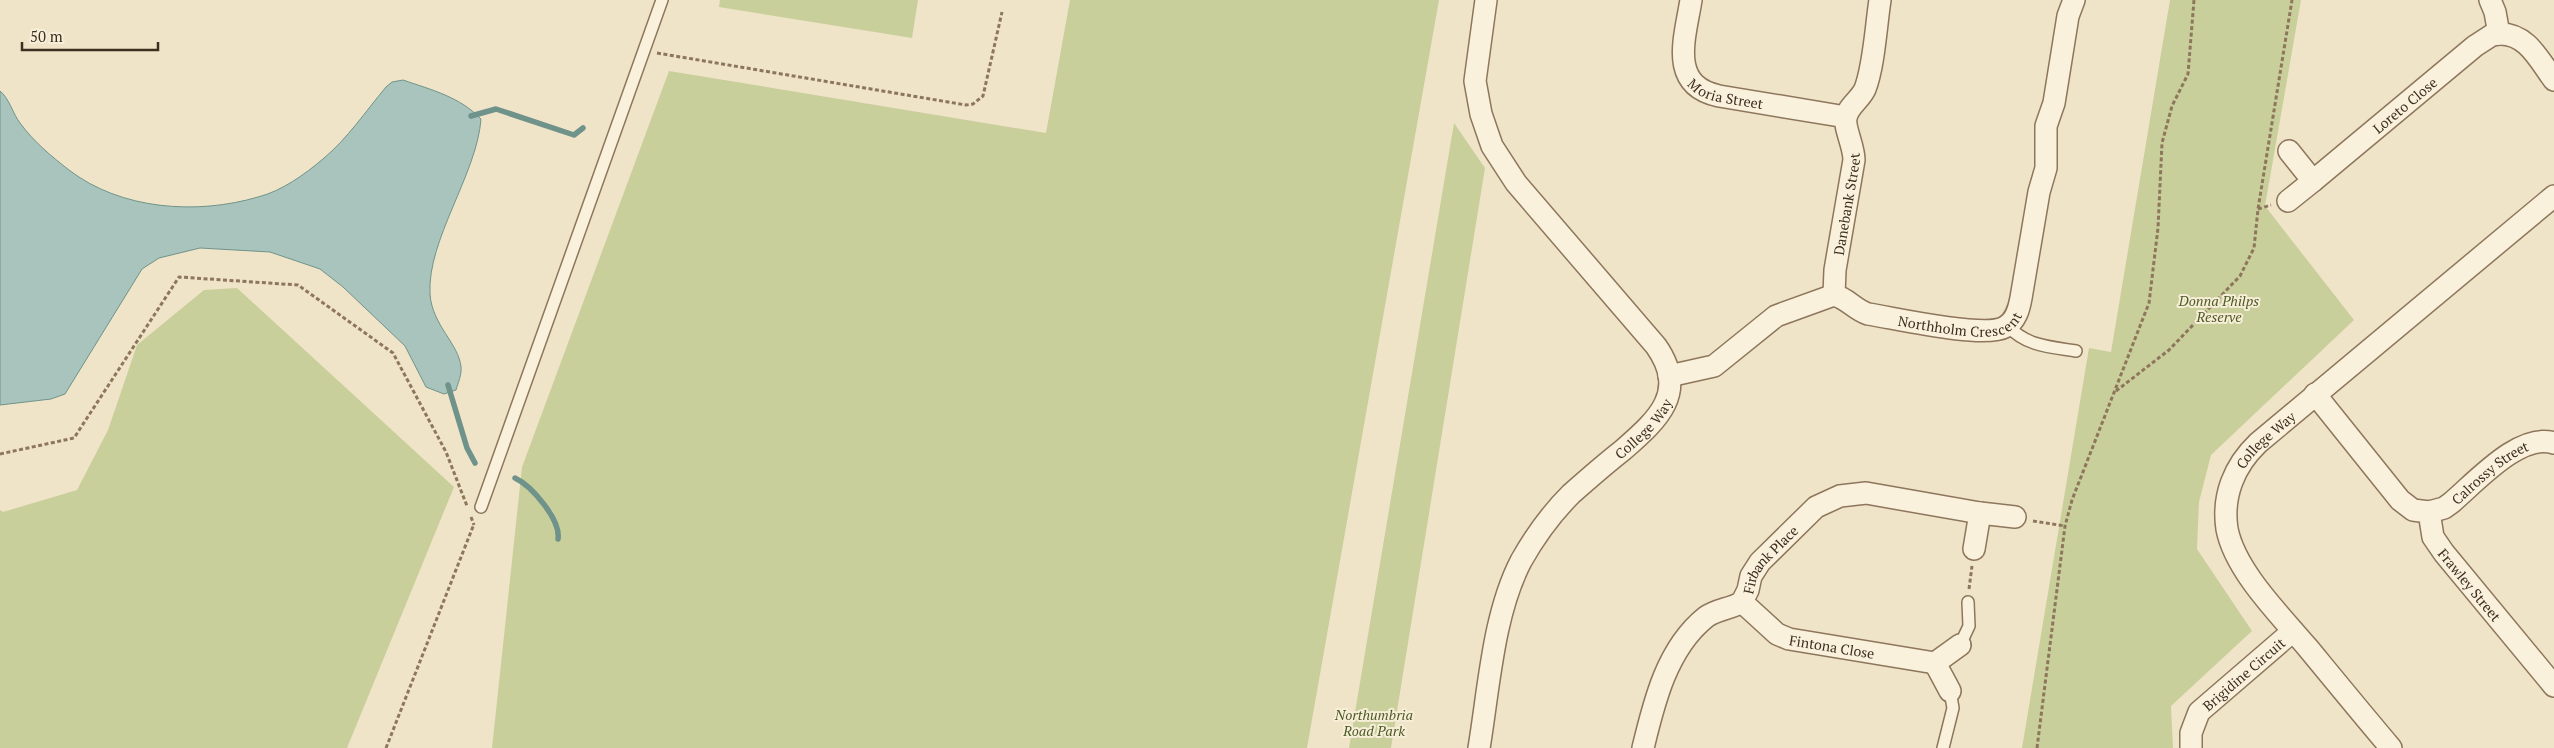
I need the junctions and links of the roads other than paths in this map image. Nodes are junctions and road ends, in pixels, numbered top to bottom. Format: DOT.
graph roads {
  1 [pos="662,0"];
  2 [pos="1486,0"];
  3 [pos="1691,0"];
  4 [pos="1880,0"];
  5 [pos="2074,0"];
  6 [pos="2490,0"];
  7 [pos="2499,34"];
  8 [pos="2554,80"];
  9 [pos="1846,117"];
  10 [pos="2289,151"];
  11 [pos="2313,181"];
  12 [pos="2554,196"];
  13 [pos="2288,201"];
  14 [pos="1834,295"];
  15 [pos="2008,326"];
  16 [pos="2076,351"];
  17 [pos="1669,376"];
  18 [pos="2315,394"];
  19 [pos="2554,443"];
  20 [pos="481,507"];
  21 [pos="2428,512"];
  22 [pos="1980,513"];
  23 [pos="2015,517"];
  24 [pos="1974,549"];
  25 [pos="1742,602"];
  26 [pos="1968,602"];
  27 [pos="2293,631"];
  28 [pos="1960,645"];
  29 [pos="1935,663"];
  30 [pos="2554,686"];
  31 [pos="1950,691"];
  32 [pos="1944,745"];
  33 [pos="1479,748"];
  34 [pos="1643,748"];
  35 [pos="2190,748"];
  36 [pos="2391,748"];
  1 -- 20 [label="lane"];
  2 -- 17 [label="street, College Way"];
  3 -- 9 [label="street, Moria Street"];
  4 -- 9 [label="street"];
  5 -- 15 [label="street, Northholm Crescent"];
  6 -- 7 [label="street"];
  7 -- 8 [label="street"];
  7 -- 11 [label="street, Loreto Close"];
  9 -- 14 [label="street, Danebank Street"];
  10 -- 11 [label="street"];
  11 -- 13 [label="street, Loreto Close"];
  12 -- 18 [label="street, College Way"];
  14 -- 15 [label="street, Northholm Crescent"];
  14 -- 17 [label="street"];
  15 -- 16 [label="lane"];
  17 -- 33 [label="street, College Way"];
  18 -- 21 [label="street"];
  18 -- 27 [label="street, College Way"];
  19 -- 21 [label="street, Calrossy Street"];
  21 -- 30 [label="street, Frawley Street"];
  22 -- 23 [label="street, Firbank Place"];
  22 -- 24 [label="street"];
  22 -- 25 [label="street, Firbank Place"];
  25 -- 29 [label="street, Fintona Close"];
  25 -- 34 [label="street, Firbank Place"];
  26 -- 28 [label="lane"];
  27 -- 35 [label="street, Brigidine Circuit"];
  27 -- 36 [label="street, College Way"];
  28 -- 29 [label="street"];
  29 -- 31 [label="street"];
  31 -- 32 [label="lane"];
}
